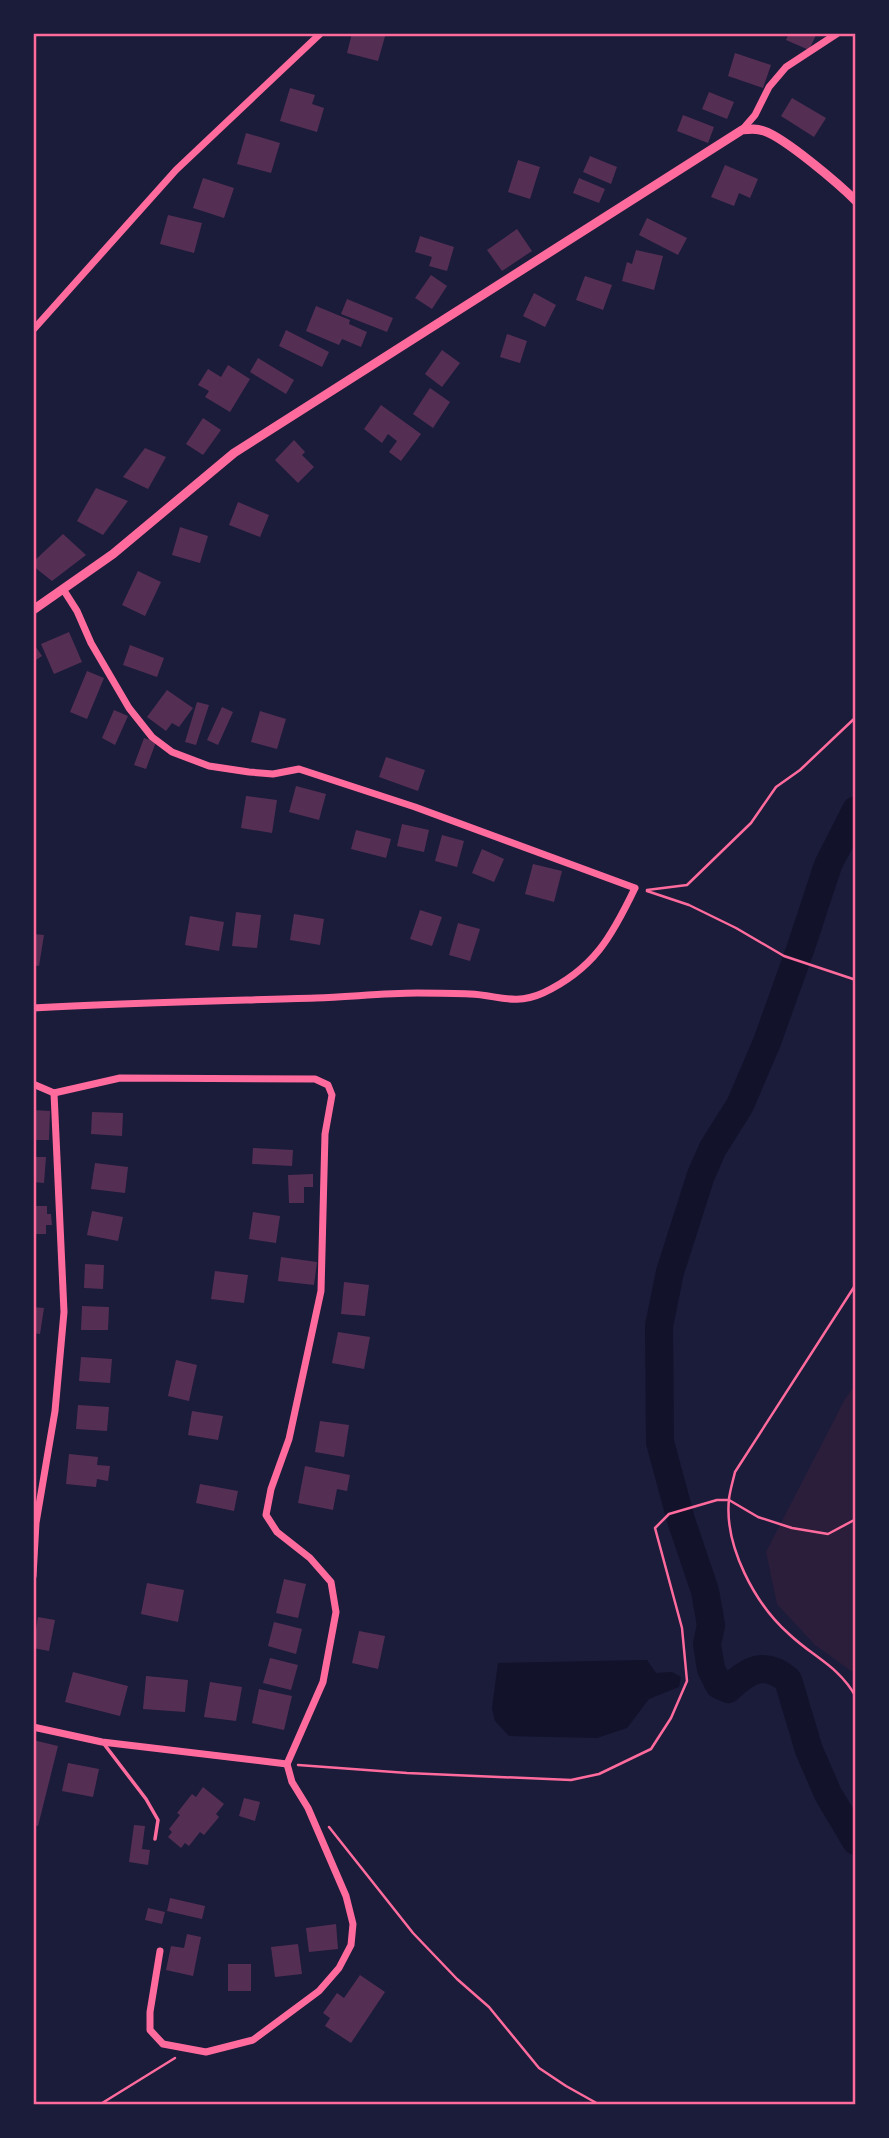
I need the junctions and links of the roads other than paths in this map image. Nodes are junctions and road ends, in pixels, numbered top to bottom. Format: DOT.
graph roads {
  1 [pos="321,33"];
  2 [pos="838,33"];
  3 [pos="742,130"];
  4 [pos="856,201"];
  5 [pos="33,330"];
  6 [pos="63,589"];
  7 [pos="33,610"];
  8 [pos="33,1008"];
  9 [pos="33,1084"];
  10 [pos="54,1093"];
  11 [pos="34,1524"];
  12 [pos="33,1576"];
  13 [pos="33,1727"];
  14 [pos="102,1742"];
  15 [pos="286,1764"];
  16 [pos="155,1839"];
  17 [pos="160,1951"];
  1 -- 5 [label="street"];
  2 -- 3 [label="street"];
  3 -- 4 [label="street"];
  3 -- 6 [label="street"];
  6 -- 7 [label="street"];
  6 -- 8 [label="street"];
  9 -- 10 [label="street"];
  10 -- 11 [label="street"];
  10 -- 15 [label="street"];
  11 -- 12 [label="street"];
  13 -- 14 [label="street"];
  14 -- 15 [label="street"];
  14 -- 16 [label="lane"];
  15 -- 17 [label="street"];
}
